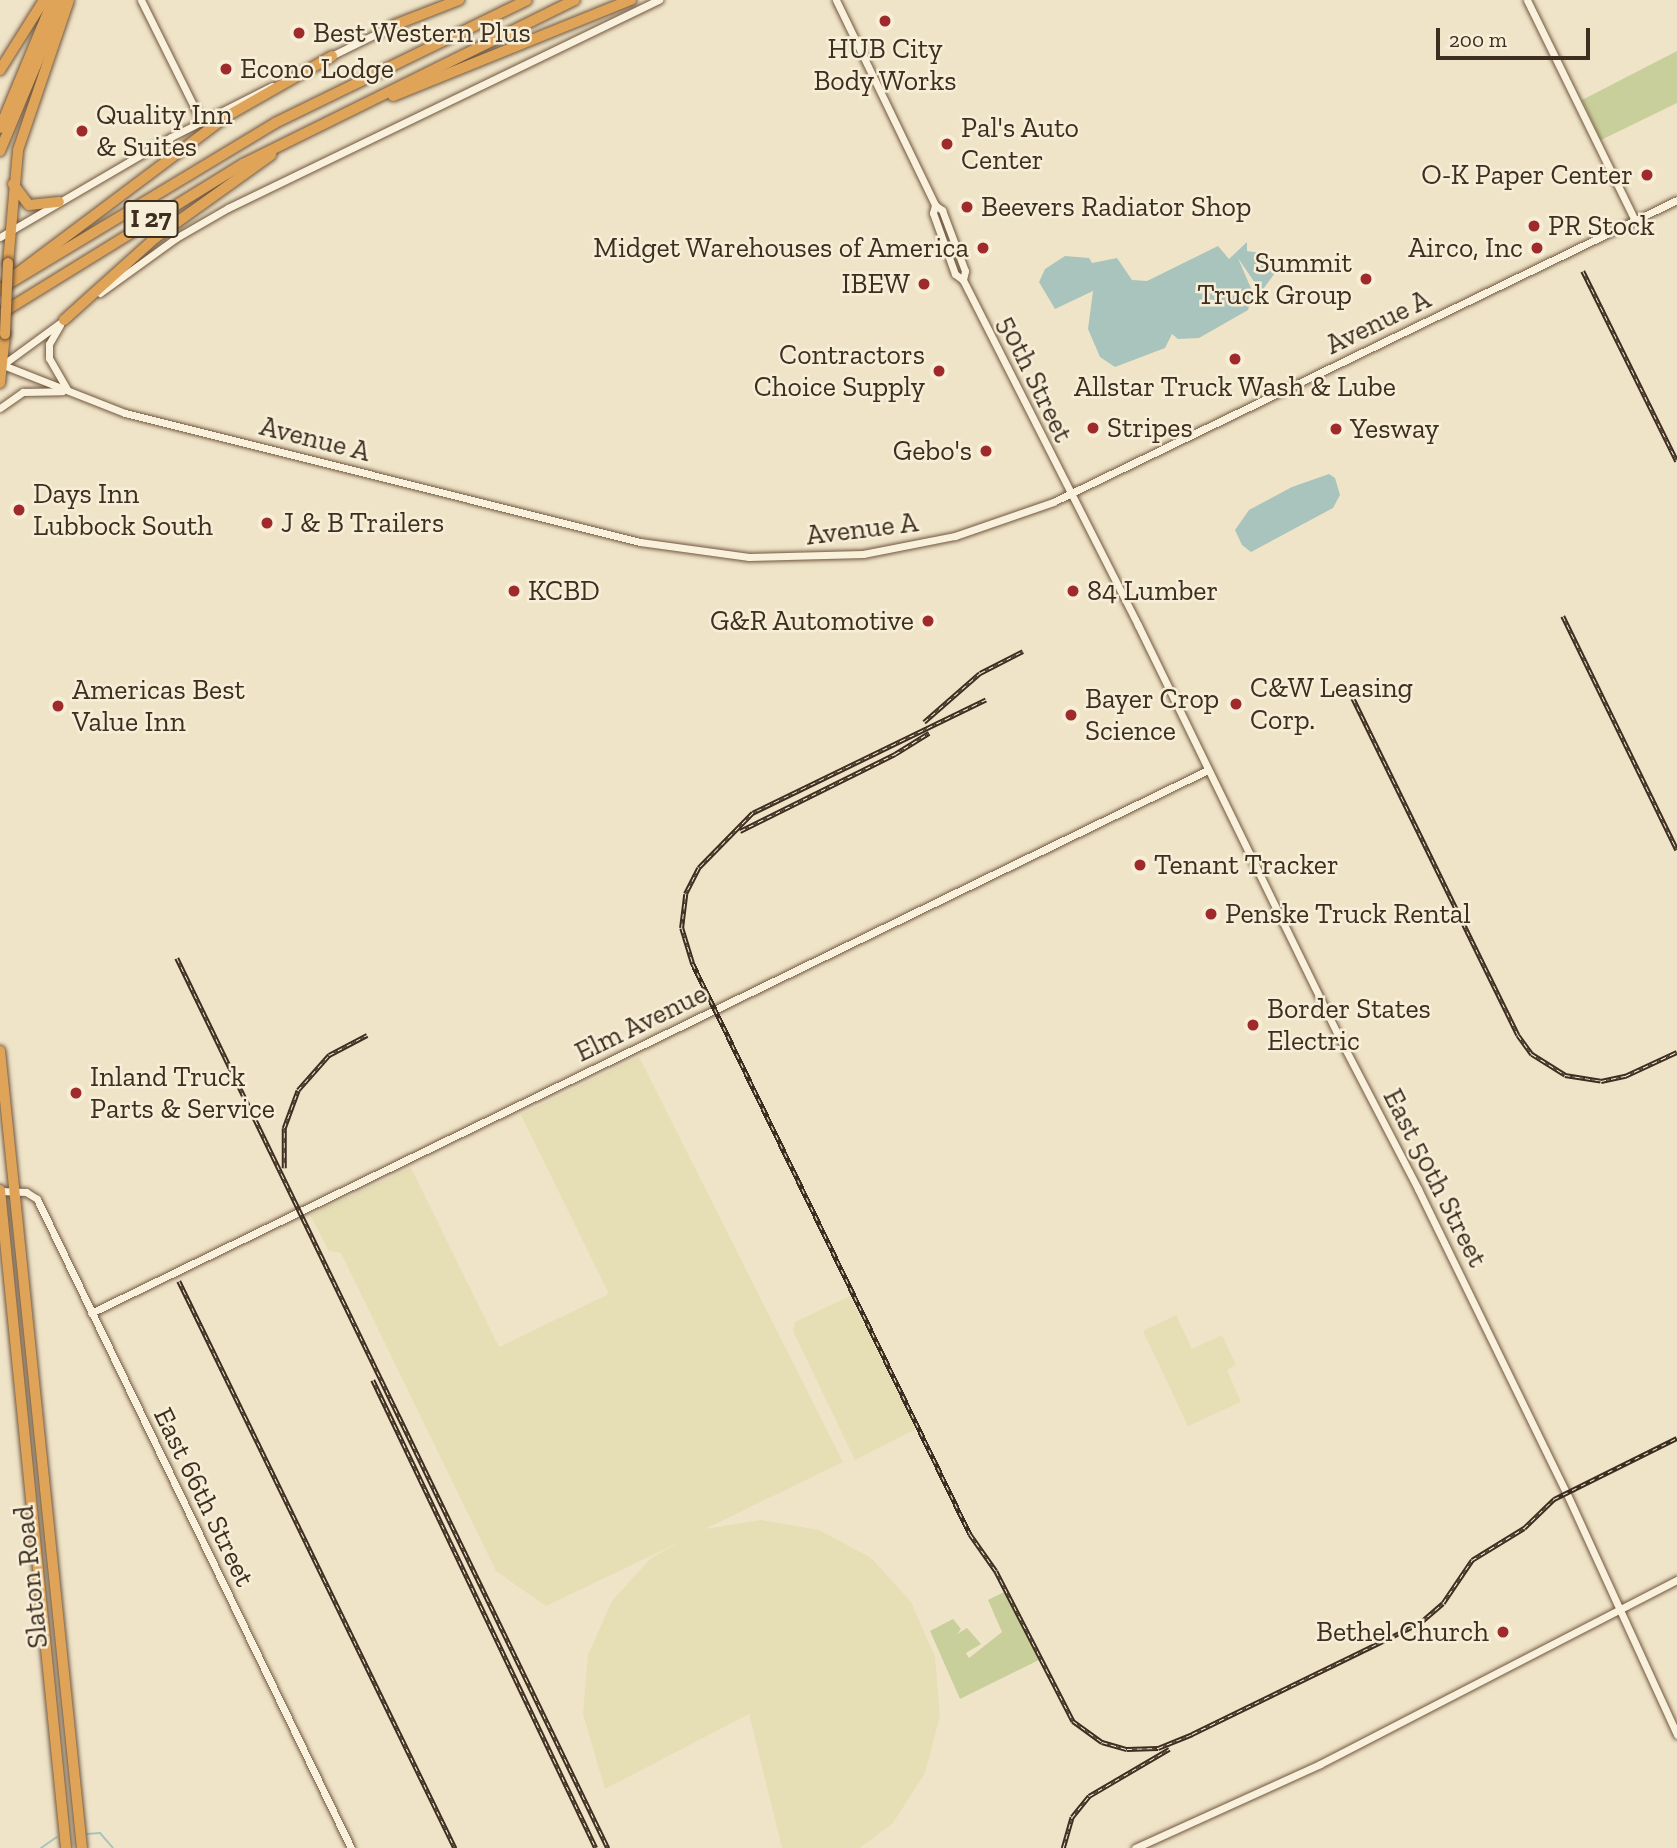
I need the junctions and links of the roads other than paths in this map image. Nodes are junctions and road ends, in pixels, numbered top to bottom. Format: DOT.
graph roads {
  1 [pos="44,0"];
  2 [pos="53,0"];
  3 [pos="66,0"];
  4 [pos="141,0"];
  5 [pos="444,0"];
  6 [pos="459,0"];
  7 [pos="527,0"];
  8 [pos="575,0"];
  9 [pos="631,0"];
  10 [pos="659,0"];
  11 [pos="836,0"];
  12 [pos="1527,0"];
  13 [pos="391,26"];
  14 [pos="332,56"];
  15 [pos="0,70"];
  16 [pos="201,121"];
  17 [pos="323,122"];
  18 [pos="0,128"];
  19 [pos="306,131"];
  20 [pos="0,151"];
  21 [pos="13,182"];
  22 [pos="1677,200"];
  23 [pos="59,202"];
  24 [pos="1635,220"];
  25 [pos="10,231"];
  26 [pos="0,237"];
  27 [pos="4,259"];
  28 [pos="1,288"];
  29 [pos="0,314"];
  30 [pos="64,320"];
  31 [pos="1,366"];
  32 [pos="0,383"];
  33 [pos="69,392"];
  34 [pos="0,408"];
  35 [pos="1069,495"];
  36 [pos="1208,769"];
  37 [pos="0,1051"];
  38 [pos="0,1191"];
  39 [pos="15,1191"];
  40 [pos="91,1313"];
  41 [pos="31,1349"];
  42 [pos="13,1350"];
  43 [pos="1677,1580"];
  44 [pos="1617,1609"];
  45 [pos="1677,1735"];
  46 [pos="66,1848"];
  47 [pos="82,1848"];
  48 [pos="351,1848"];
  49 [pos="1135,1848"];
  1 -- 15 [label="highway"];
  2 -- 18 [label="highway"];
  3 -- 20 [label="highway"];
  3 -- 21 [label="highway"];
  4 -- 16 [label="main road"];
  5 -- 13 [label="main road"];
  6 -- 13 [label="highway"];
  7 -- 28 [label="highway, I 27"];
  8 -- 17 [label="highway, I 27"];
  9 -- 17 [label="highway"];
  10 -- 30 [label="main road"];
  11 -- 35 [label="main road, 50th Street"];
  12 -- 24 [label="main road"];
  13 -- 14 [label="main road"];
  14 -- 16 [label="main road"];
  14 -- 28 [label="highway"];
  16 -- 23 [label="main road"];
  17 -- 19 [label="highway, I 27"];
  19 -- 29 [label="highway, I 27"];
  19 -- 30 [label="highway"];
  21 -- 23 [label="highway"];
  21 -- 25 [label="highway"];
  22 -- 24 [label="main road, Avenue A"];
  23 -- 25 [label="main road"];
  24 -- 35 [label="main road, Avenue A"];
  25 -- 26 [label="main road"];
  25 -- 27 [label="highway"];
  27 -- 31 [label="highway, bridge"];
  30 -- 31 [label="main road"];
  30 -- 33 [label="main road"];
  31 -- 32 [label="highway"];
  31 -- 33 [label="main road, Avenue A"];
  33 -- 34 [label="main road"];
  33 -- 35 [label="main road, Avenue A"];
  35 -- 36 [label="main road, East 50th Street"];
  36 -- 40 [label="main road, Elm Avenue"];
  36 -- 44 [label="main road, East 50th Street"];
  37 -- 39 [label="highway, Slaton Road"];
  38 -- 39 [label="main road"];
  38 -- 42 [label="highway, Slaton Road"];
  39 -- 40 [label="main road, East 66th Street"];
  39 -- 41 [label="highway, Slaton Road"];
  40 -- 48 [label="main road, East 66th Street"];
  41 -- 42 [label="highway"];
  41 -- 47 [label="highway, Slaton Road"];
  42 -- 46 [label="highway, Slaton Road"];
  43 -- 44 [label="main road"];
  44 -- 45 [label="main road, East 50th Street"];
  44 -- 49 [label="main road"];
}
